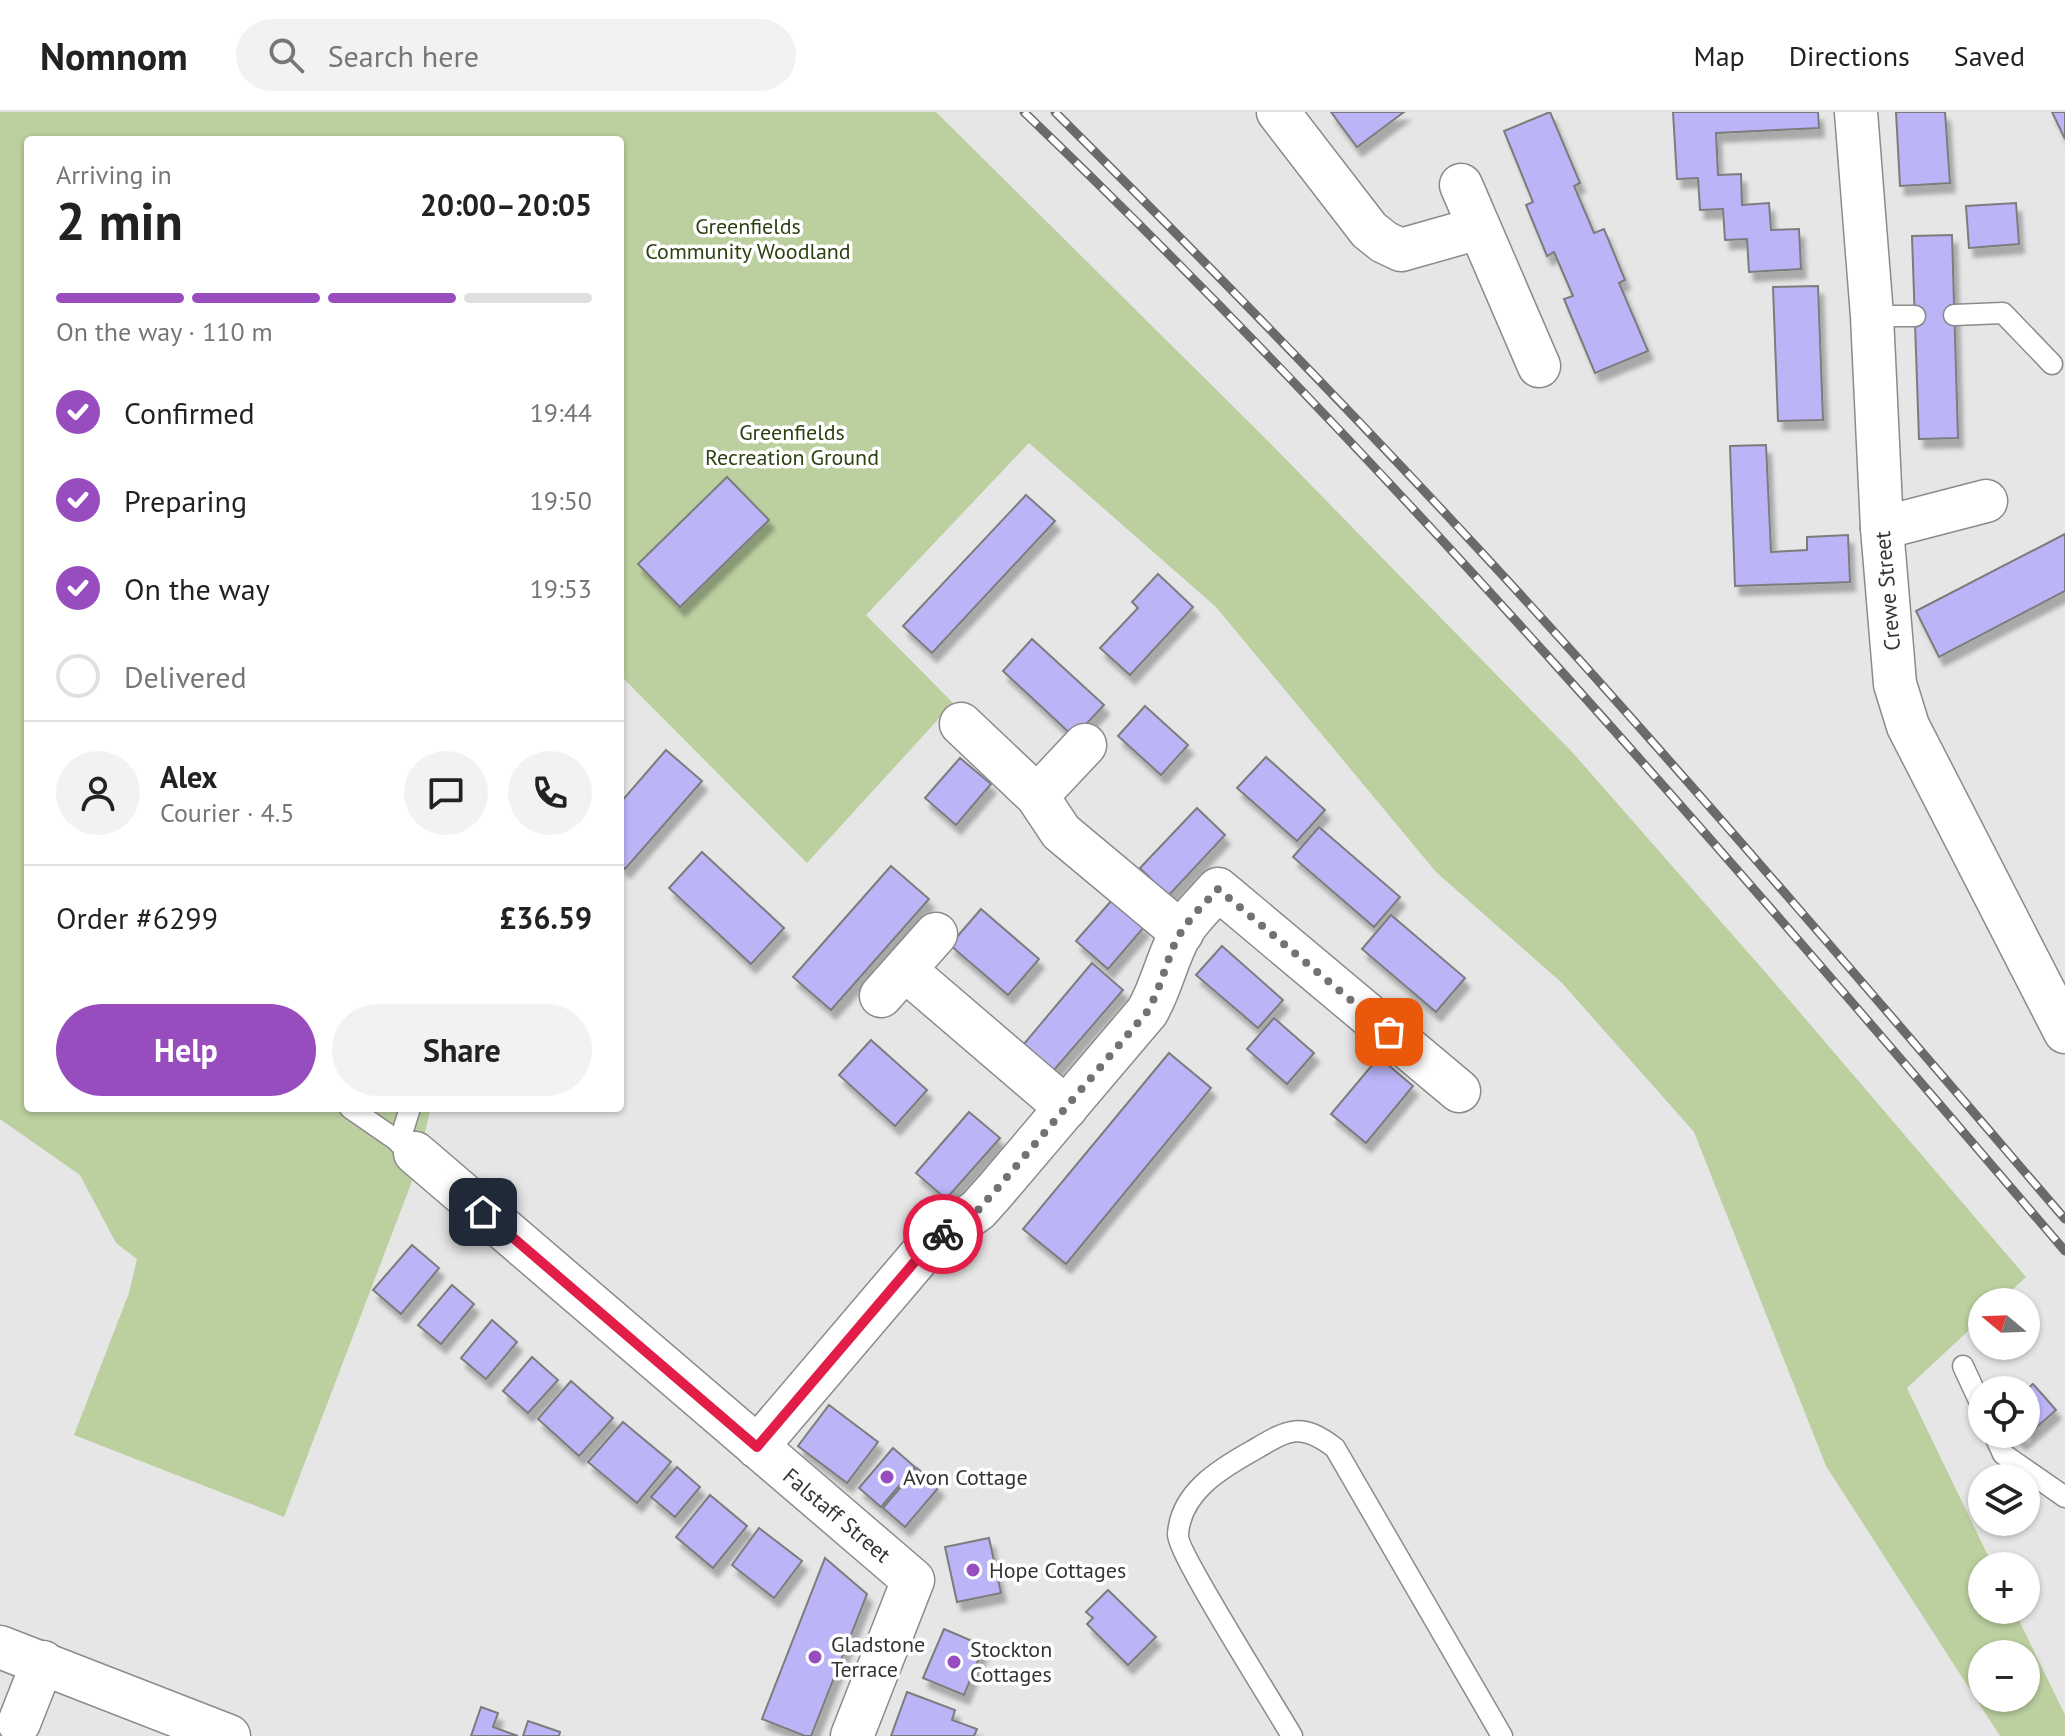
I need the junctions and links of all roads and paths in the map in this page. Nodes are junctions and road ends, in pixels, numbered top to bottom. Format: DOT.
graph roads {
  1 [pos="1278,112"];
  2 [pos="1856,112"];
  3 [pos="1461,185"];
  4 [pos="1479,228"];
  5 [pos="1954,315"];
  6 [pos="1872,316"];
  7 [pos="1915,316"];
  8 [pos="2052,364"];
  9 [pos="1539,366"];
  10 [pos="1986,501"];
  11 [pos="1882,528"];
  12 [pos="961,724"];
  13 [pos="1085,745"];
  14 [pos="1037,796"];
  15 [pos="1182,933"];
  16 [pos="936,934"];
  17 [pos="2065,1032"];
  18 [pos="1459,1091"];
  19 [pos="1066,1108"];
  20 [pos="356,1112"];
  21 [pos="410,1112"];
  22 [pos="407,1148"];
  23 [pos="1963,1366"];
  24 [pos="1968,1377"];
  25 [pos="757,1447"];
  26 [pos="2000,1448"];
  27 [pos="2065,1497"];
  28 [pos="0,1647"];
  29 [pos="43,1662"];
  30 [pos="19,1723"];
  31 [pos="215,1731"];
  32 [pos="852,1736"];
  33 [pos="1292,1736"];
  34 [pos="1502,1736"];
  1 -- 4 [label="street"];
  2 -- 6 [label="street, Crewe Street"];
  3 -- 4 [label="street"];
  4 -- 9 [label="street"];
  5 -- 8 [label="lane"];
  6 -- 7 [label="lane"];
  6 -- 11 [label="street, Crewe Street"];
  10 -- 11 [label="street"];
  11 -- 17 [label="street, Crewe Street"];
  12 -- 14 [label="street"];
  13 -- 14 [label="street"];
  14 -- 15 [label="street"];
  15 -- 18 [label="street"];
  15 -- 19 [label="street"];
  16 -- 19 [label="street"];
  19 -- 25 [label="street"];
  20 -- 22 [label="lane"];
  21 -- 22 [label="lane"];
  22 -- 25 [label="street, Falstaff Street"];
  23 -- 24 [label="lane"];
  25 -- 32 [label="street, Falstaff Street"];
  26 -- 27 [label="lane"];
  28 -- 29 [label="street"];
  29 -- 30 [label="street"];
  29 -- 31 [label="street"];
  33 -- 34 [label="lane"];
}
